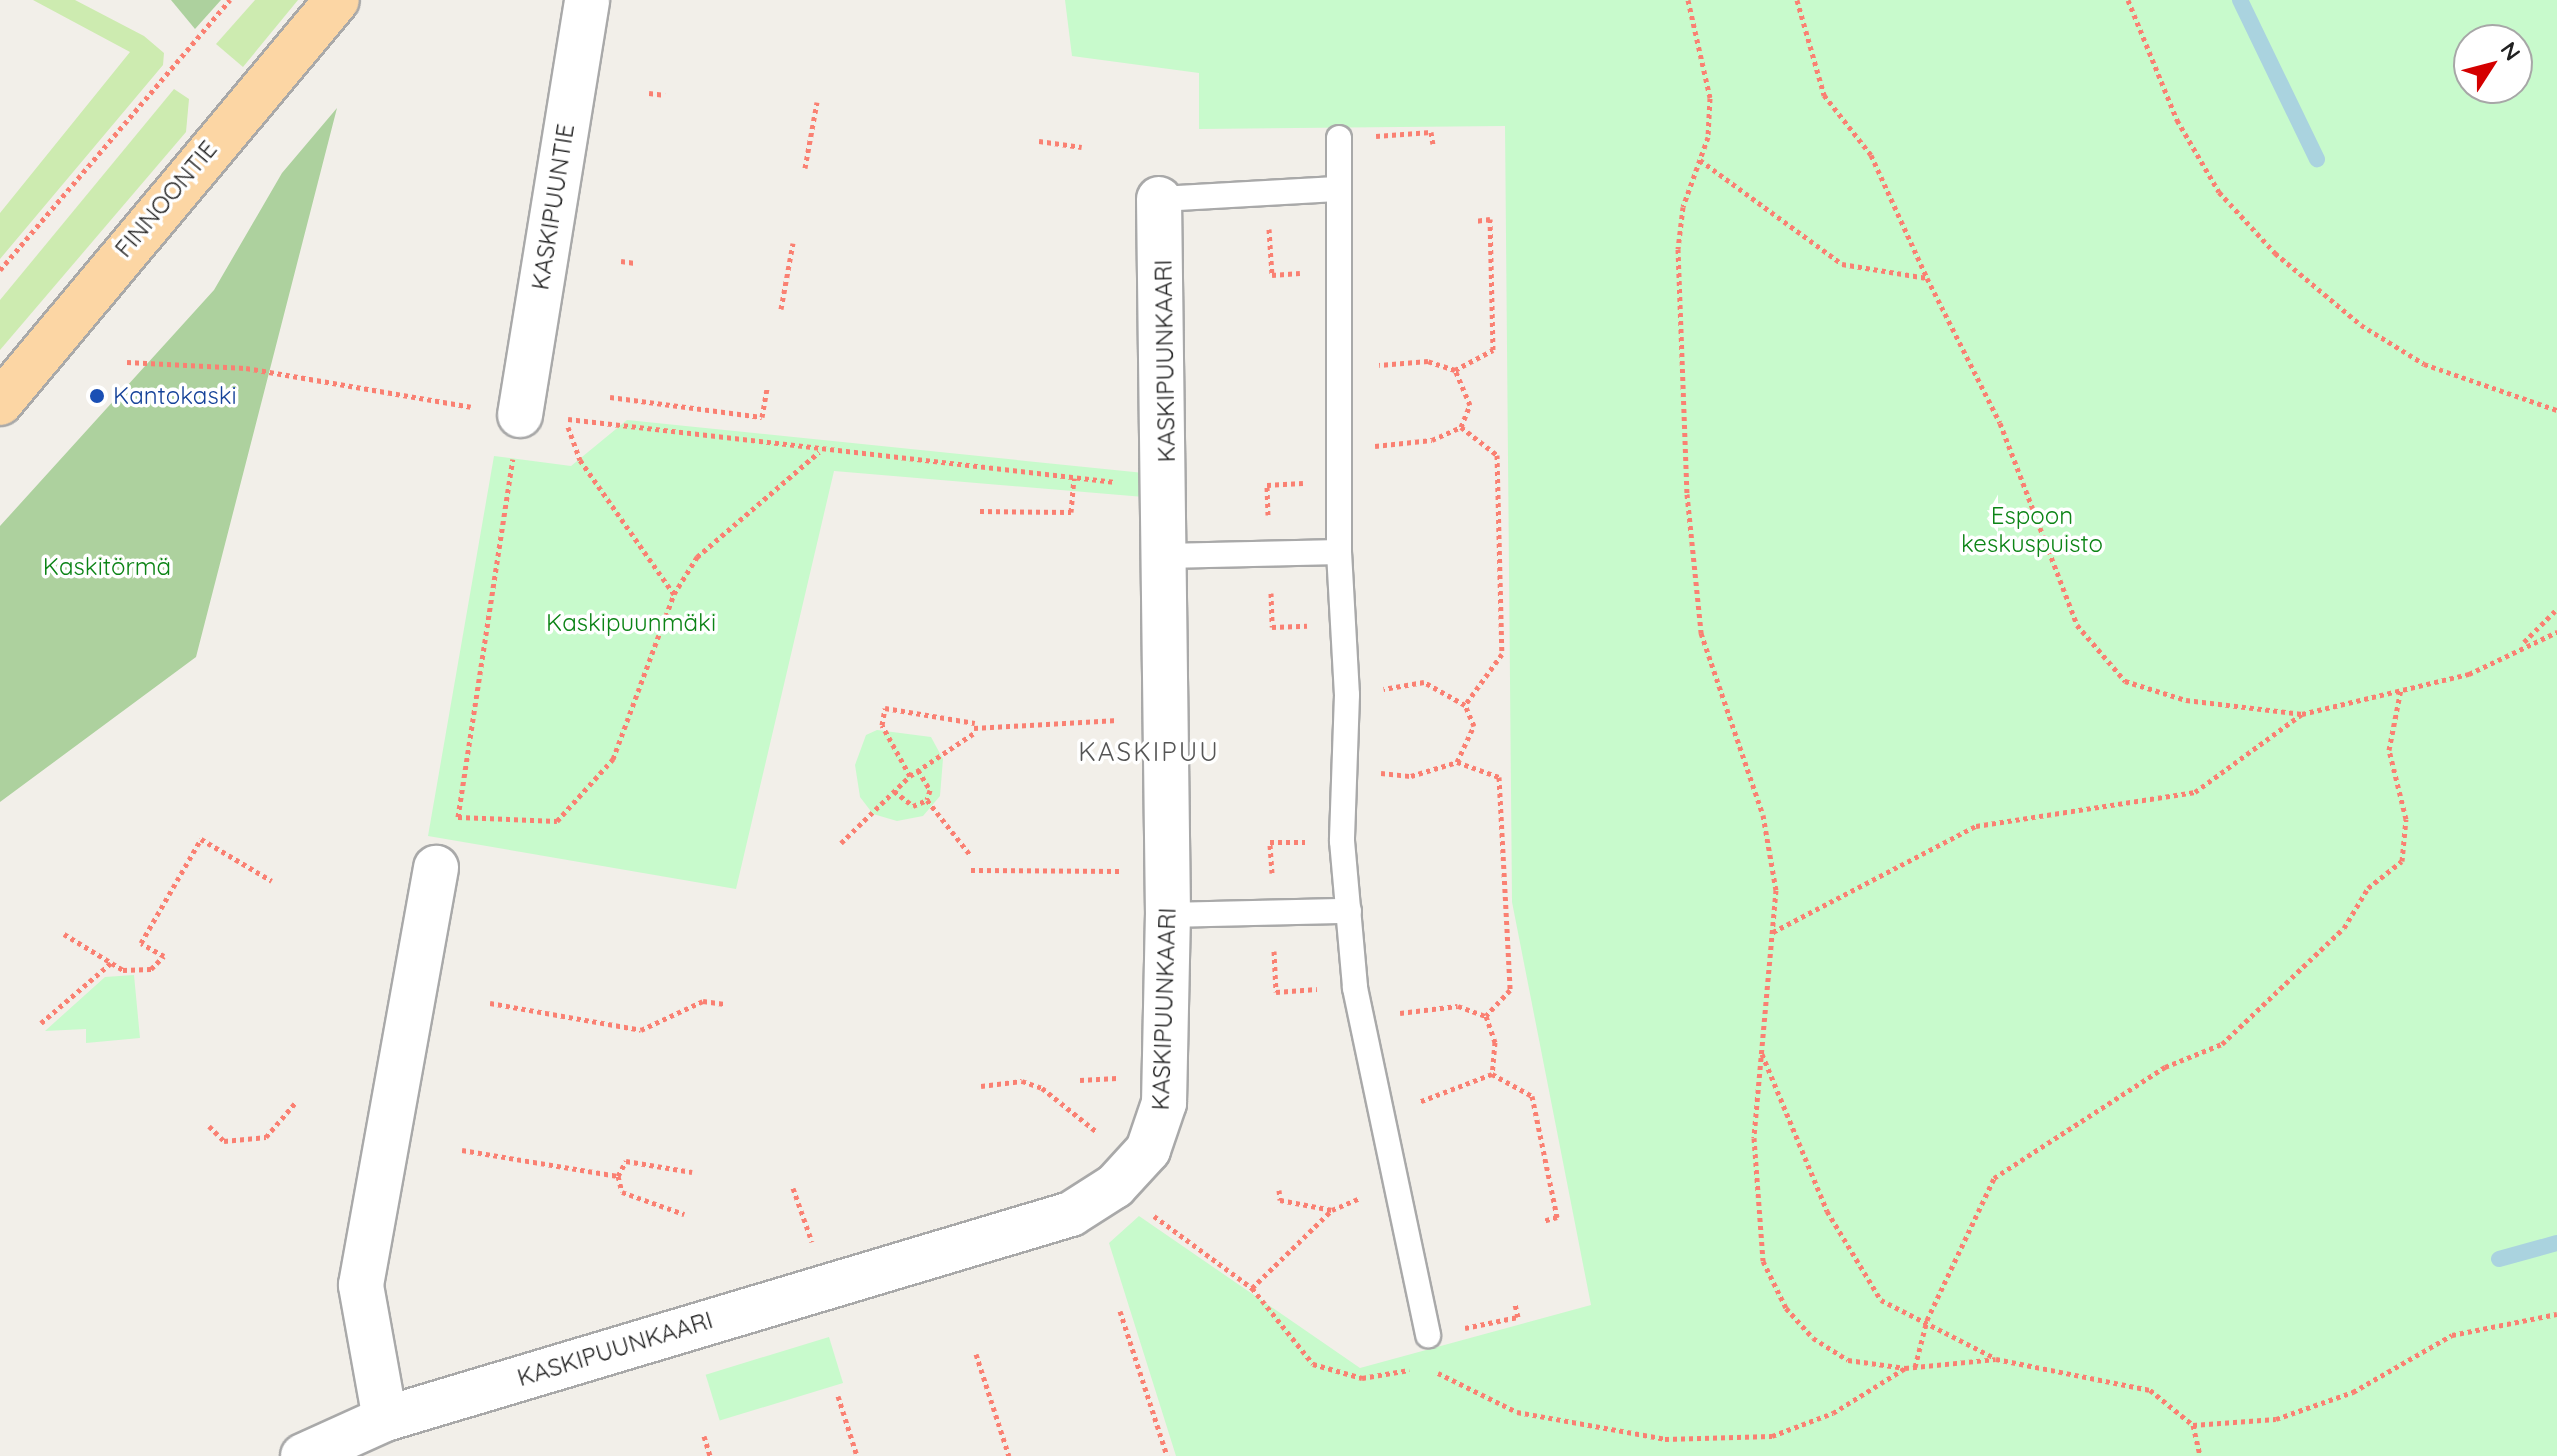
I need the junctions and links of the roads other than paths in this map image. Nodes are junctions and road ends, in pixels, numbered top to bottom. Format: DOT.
graph roads {
  1 [pos="337,0"];
  2 [pos="587,0"];
  3 [pos="1339,138"];
  4 [pos="1338,189"];
  5 [pos="1159,199"];
  6 [pos="0,403"];
  7 [pos="520,415"];
  8 [pos="1339,552"];
  9 [pos="1166,556"];
  10 [pos="436,868"];
  11 [pos="1349,911"];
  12 [pos="1168,915"];
  13 [pos="1428,1335"];
  14 [pos="385,1419"];
  15 [pos="303,1456"];
  1 -- 6 [label="main road, FINNOONTIE"];
  2 -- 7 [label="street, KASKIPUUNTIE"];
  3 -- 4 [label="lane"];
  4 -- 5 [label="lane"];
  4 -- 8 [label="lane"];
  5 -- 9 [label="street, KASKIPUUNKAARI"];
  8 -- 9 [label="lane"];
  8 -- 11 [label="lane"];
  9 -- 12 [label="street, KASKIPUUNKAARI"];
  10 -- 14 [label="street"];
  11 -- 12 [label="lane"];
  11 -- 13 [label="lane"];
  12 -- 14 [label="street, KASKIPUUNKAARI"];
  14 -- 15 [label="street, KASKIPUUNKAARI"];
}
